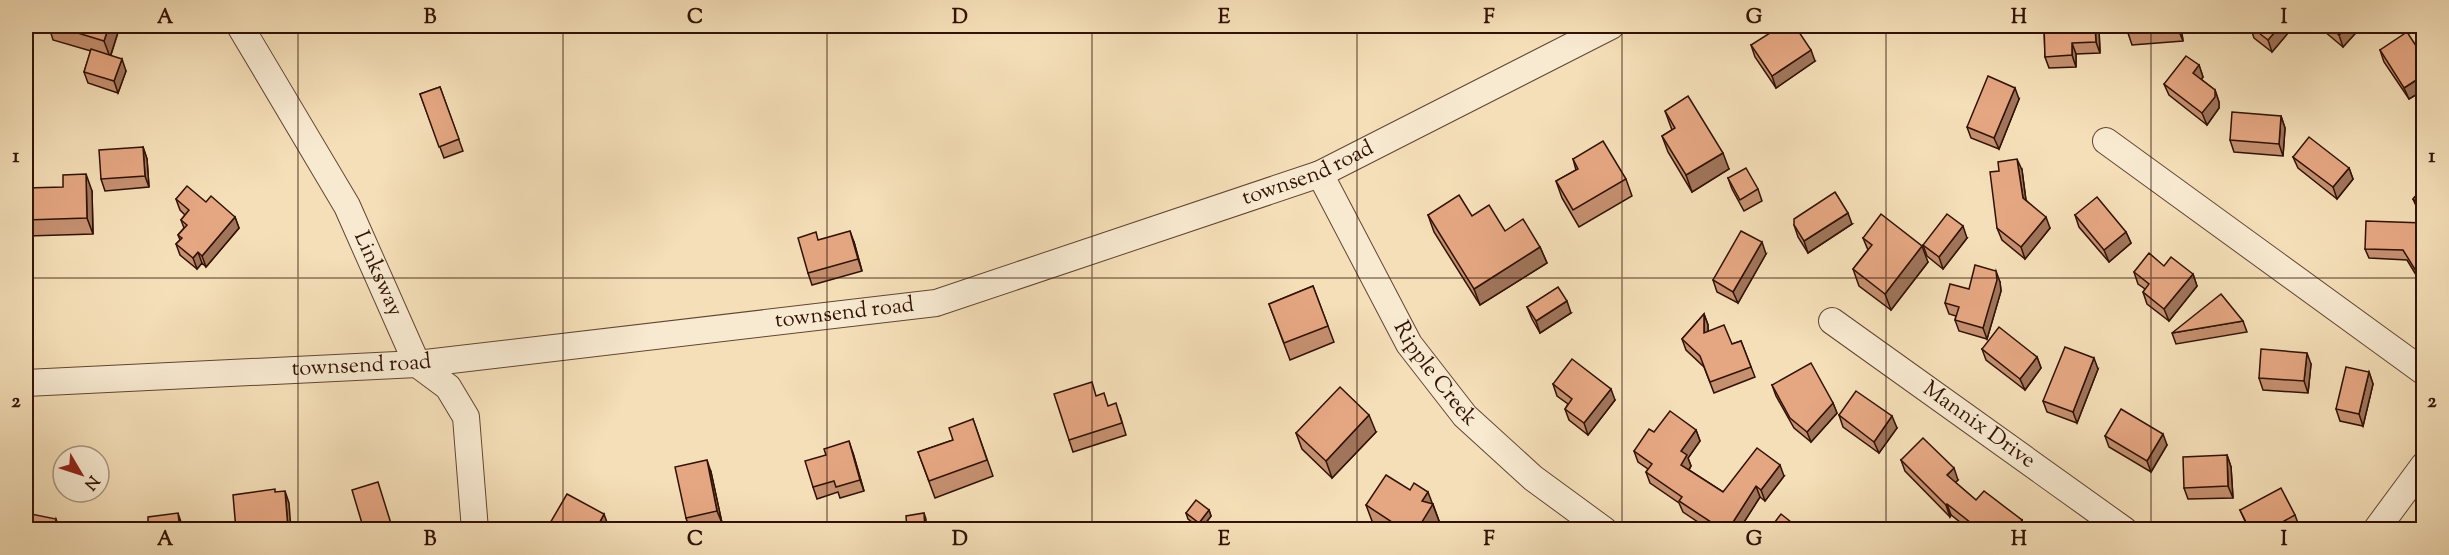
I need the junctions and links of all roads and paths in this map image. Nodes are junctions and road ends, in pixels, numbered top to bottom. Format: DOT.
graph roads {
  1 [pos="240,26"];
  2 [pos="1611,26"];
  3 [pos="2106,141"];
  4 [pos="1320,174"];
  5 [pos="1832,321"];
  6 [pos="417,364"];
  7 [pos="2424,372"];
  8 [pos="26,383"];
  9 [pos="2424,465"];
  10 [pos="475,530"];
  11 [pos="1604,530"];
  12 [pos="2124,530"];
  13 [pos="2376,530"];
  1 -- 6 [label="street, Linksway"];
  2 -- 4 [label="street, townsend road"];
  3 -- 7 [label="street"];
  4 -- 6 [label="street, townsend road"];
  4 -- 11 [label="street, Ripple Creek"];
  5 -- 12 [label="street, Mannix Drive"];
  6 -- 8 [label="street, townsend road"];
  6 -- 10 [label="street, Linksway"];
  9 -- 13 [label="street"];
}
